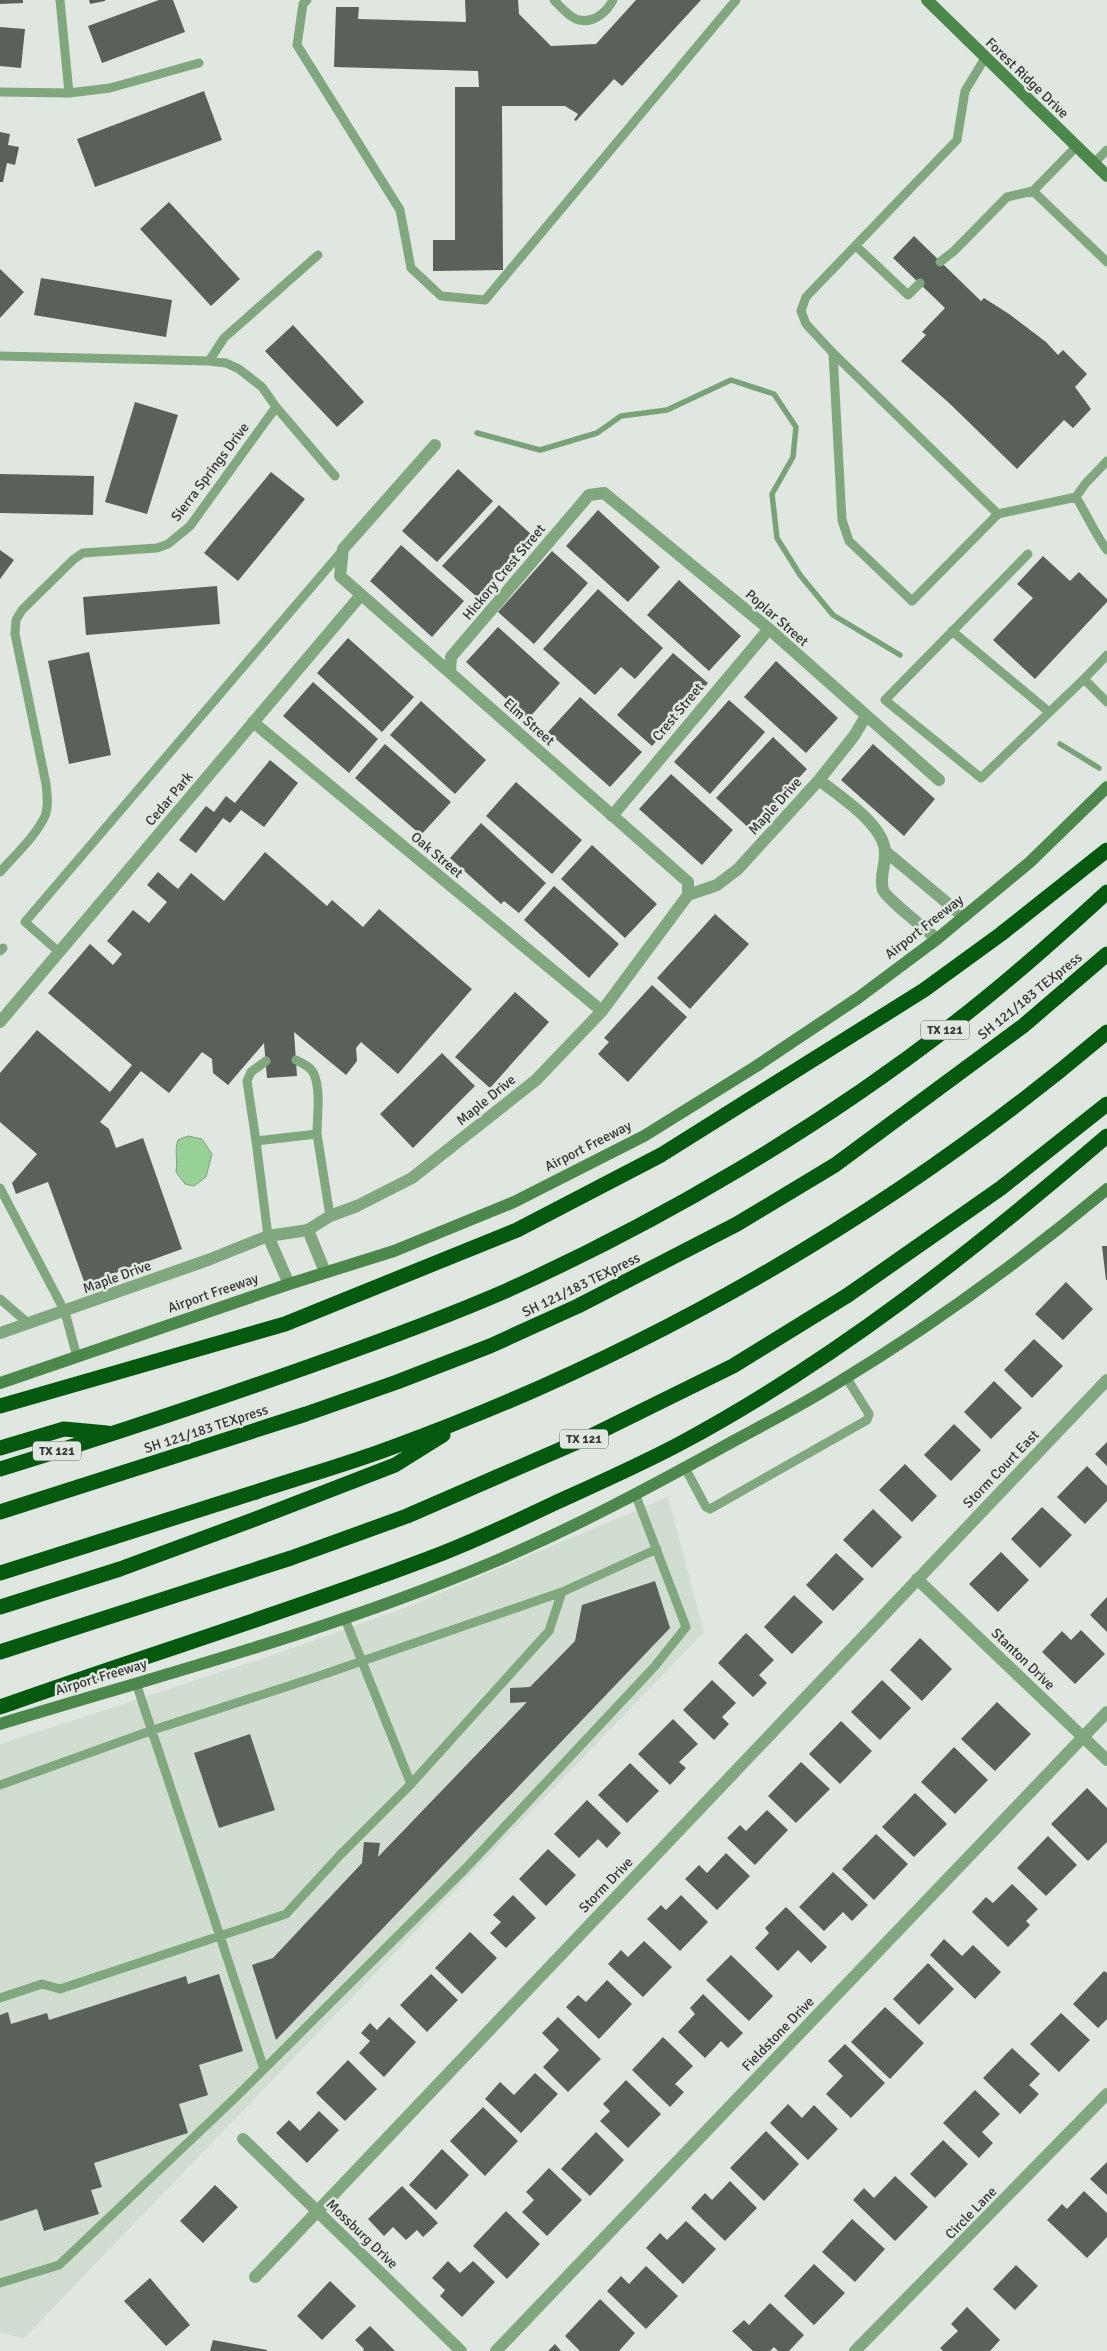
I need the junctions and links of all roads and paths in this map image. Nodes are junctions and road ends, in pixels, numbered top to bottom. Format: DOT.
graph roads {
  1 [pos="60,0"];
  2 [pos="307,0"];
  3 [pos="554,0"];
  4 [pos="613,0"];
  5 [pos="736,0"];
  6 [pos="927,0"];
  7 [pos="985,58"];
  8 [pos="199,63"];
  9 [pos="0,92"];
  10 [pos="69,93"];
  11 [pos="1077,146"];
  12 [pos="1107,150"];
  13 [pos="1094,163"];
  14 [pos="1107,176"];
  15 [pos="1033,191"];
  16 [pos="856,246"];
  17 [pos="318,255"];
  18 [pos="940,262"];
  19 [pos="1107,262"];
  20 [pos="920,283"];
  21 [pos="834,353"];
  22 [pos="0,356"];
  23 [pos="210,361"];
  24 [pos="276,407"];
  25 [pos="435,445"];
  26 [pos="1107,462"];
  27 [pos="336,476"];
  28 [pos="589,495"];
  29 [pos="1076,497"];
  30 [pos="998,514"];
  31 [pos="343,549"];
  32 [pos="1107,550"];
  33 [pos="1028,554"];
  34 [pos="361,595"];
  35 [pos="769,629"];
  36 [pos="952,631"];
  37 [pos="1107,655"];
  38 [pos="450,672"];
  39 [pos="1084,679"];
  40 [pos="1107,702"];
  41 [pos="1049,712"];
  42 [pos="866,716"];
  43 [pos="253,722"];
  44 [pos="819,780"];
  45 [pos="939,780"];
  46 [pos="1107,787"];
  47 [pos="612,816"];
  48 [pos="1107,850"];
  49 [pos="885,852"];
  50 [pos="0,872"];
  51 [pos="1107,892"];
  52 [pos="688,895"];
  53 [pos="964,917"];
  54 [pos="937,939"];
  55 [pos="59,952"];
  56 [pos="1107,954"];
  57 [pos="602,1011"];
  58 [pos="0,1022"];
  59 [pos="1107,1032"];
  60 [pos="296,1060"];
  61 [pos="266,1061"];
  62 [pos="1107,1104"];
  63 [pos="318,1134"];
  64 [pos="1107,1136"];
  65 [pos="256,1141"];
  66 [pos="0,1188"];
  67 [pos="1107,1189"];
  68 [pos="330,1216"];
  69 [pos="308,1230"];
  70 [pos="268,1236"];
  71 [pos="325,1272"];
  72 [pos="289,1284"];
  73 [pos="0,1299"];
  74 [pos="65,1312"];
  75 [pos="29,1324"];
  76 [pos="0,1333"];
  77 [pos="76,1357"];
  78 [pos="846,1377"];
  79 [pos="1107,1380"];
  80 [pos="0,1383"];
  81 [pos="0,1406"];
  82 [pos="473,1416"];
  83 [pos="114,1434"];
  84 [pos="0,1448"];
  85 [pos="685,1468"];
  86 [pos="0,1469"];
  87 [pos="636,1496"];
  88 [pos="0,1512"];
  89 [pos="656,1549"];
  90 [pos="0,1574"];
  91 [pos="917,1579"];
  92 [pos="562,1592"];
  93 [pos="0,1607"];
  94 [pos="345,1619"];
  95 [pos="0,1652"];
  96 [pos="362,1660"];
  97 [pos="136,1683"];
  98 [pos="0,1706"];
  99 [pos="1107,1712"];
  100 [pos="0,1724"];
  101 [pos="153,1730"];
  102 [pos="1083,1737"];
  103 [pos="1107,1760"];
  104 [pos="410,1784"];
  105 [pos="0,1785"];
  106 [pos="221,1935"];
  107 [pos="0,1998"];
  108 [pos="264,2069"];
  109 [pos="1107,2094"];
  110 [pos="243,2139"];
  111 [pos="317,2211"];
  112 [pos="254,2277"];
  113 [pos="0,2284"];
  114 [pos="461,2351"];
  115 [pos="496,2351"];
  116 [pos="855,2351"];
  1 -- 10 [label="lane"];
  2 -- 5 [label="lane"];
  3 -- 4 [label="lane"];
  6 -- 7 [label="main road, Forest Ridge Drive"];
  7 -- 11 [label="main road, Forest Ridge Drive"];
  7 -- 16 [label="lane"];
  8 -- 10 [label="lane"];
  9 -- 10 [label="lane"];
  11 -- 13 [label="main road, Forest Ridge Drive"];
  11 -- 15 [label="lane"];
  12 -- 13 [label="lane"];
  13 -- 14 [label="main road, Forest Ridge Drive"];
  15 -- 18 [label="lane"];
  15 -- 19 [label="lane"];
  16 -- 20 [label="lane"];
  16 -- 21 [label="lane"];
  17 -- 23 [label="lane"];
  21 -- 30 [label="lane"];
  21 -- 30 [label="lane"];
  22 -- 23 [label="lane"];
  23 -- 24 [label="lane"];
  24 -- 27 [label="lane"];
  24 -- 50 [label="lane, Sierra Springs Drive"];
  25 -- 31 [label="street"];
  26 -- 29 [label="lane"];
  28 -- 35 [label="street, Poplar Street"];
  28 -- 38 [label="street, Hickory Crest Street"];
  29 -- 30 [label="lane"];
  29 -- 32 [label="lane"];
  31 -- 34 [label="street, Elm Street"];
  31 -- 55 [label="lane"];
  33 -- 36 [label="lane"];
  34 -- 38 [label="street, Elm Street"];
  34 -- 43 [label="street, Cedar Park"];
  35 -- 42 [label="street, Poplar Street"];
  35 -- 47 [label="street, Crest Street"];
  36 -- 41 [label="lane"];
  36 -- 41 [label="lane"];
  37 -- 39 [label="lane"];
  38 -- 47 [label="street, Elm Street"];
  39 -- 40 [label="lane"];
  39 -- 41 [label="lane"];
  42 -- 44 [label="street, Maple Drive"];
  42 -- 45 [label="street, Poplar Street"];
  43 -- 55 [label="street, Cedar Park"];
  43 -- 57 [label="street, Oak Street"];
  44 -- 49 [label="street"];
  44 -- 52 [label="street, Maple Drive"];
  46 -- 53 [label="main road, Airport Freeway"];
  47 -- 52 [label="street, Elm Street"];
  48 -- 81 [label="highway"];
  49 -- 53 [label="street"];
  49 -- 54 [label="street"];
  51 -- 83 [label="highway, TX 121"];
  52 -- 57 [label="street, Maple Drive"];
  53 -- 54 [label="main road, Airport Freeway"];
  54 -- 71 [label="main road, Airport Freeway"];
  55 -- 58 [label="street, Cedar Park"];
  56 -- 88 [label="highway, SH 121/183 TEXpress"];
  57 -- 68 [label="street, Maple Drive"];
  59 -- 82 [label="highway"];
  60 -- 63 [label="lane"];
  61 -- 65 [label="lane"];
  62 -- 95 [label="highway, TX 121"];
  63 -- 65 [label="lane"];
  63 -- 68 [label="lane"];
  64 -- 98 [label="highway"];
  65 -- 70 [label="lane"];
  66 -- 74 [label="lane"];
  67 -- 78 [label="main road, Airport Freeway"];
  68 -- 69 [label="street, Maple Drive"];
  69 -- 70 [label="street, Maple Drive"];
  69 -- 71 [label="street"];
  70 -- 72 [label="street"];
  70 -- 74 [label="street, Maple Drive"];
  71 -- 72 [label="main road, Airport Freeway"];
  72 -- 77 [label="main road, Airport Freeway"];
  73 -- 75 [label="lane"];
  74 -- 75 [label="street, Maple Drive"];
  74 -- 77 [label="lane"];
  75 -- 76 [label="street, Maple Drive"];
  77 -- 80 [label="main road, Airport Freeway"];
  78 -- 85 [label="main road, Airport Freeway"];
  78 -- 85 [label="lane"];
  79 -- 91 [label="street, Storm Court East"];
  82 -- 90 [label="highway"];
  82 -- 93 [label="highway"];
  83 -- 84 [label="highway"];
  83 -- 86 [label="highway, TX 121"];
  85 -- 87 [label="main road, Airport Freeway"];
  87 -- 89 [label="lane"];
  87 -- 94 [label="main road, Airport Freeway"];
  89 -- 92 [label="lane"];
  89 -- 108 [label="lane"];
  91 -- 102 [label="street, Stanton Drive"];
  91 -- 111 [label="street, Storm Drive"];
  92 -- 96 [label="lane"];
  92 -- 104 [label="lane"];
  94 -- 96 [label="lane"];
  94 -- 97 [label="main road, Airport Freeway"];
  96 -- 101 [label="lane"];
  96 -- 104 [label="lane"];
  97 -- 100 [label="main road, Airport Freeway"];
  97 -- 101 [label="lane"];
  99 -- 102 [label="street, Fieldstone Drive"];
  101 -- 105 [label="lane"];
  101 -- 106 [label="lane"];
  102 -- 103 [label="street, Stanton Drive"];
  102 -- 115 [label="street, Fieldstone Drive"];
  104 -- 106 [label="lane"];
  106 -- 107 [label="lane"];
  106 -- 108 [label="lane"];
  108 -- 113 [label="lane"];
  109 -- 116 [label="street, Circle Lane"];
  110 -- 111 [label="street, Mossburg Drive"];
  111 -- 112 [label="street, Storm Drive"];
  111 -- 114 [label="street, Mossburg Drive"];
}
